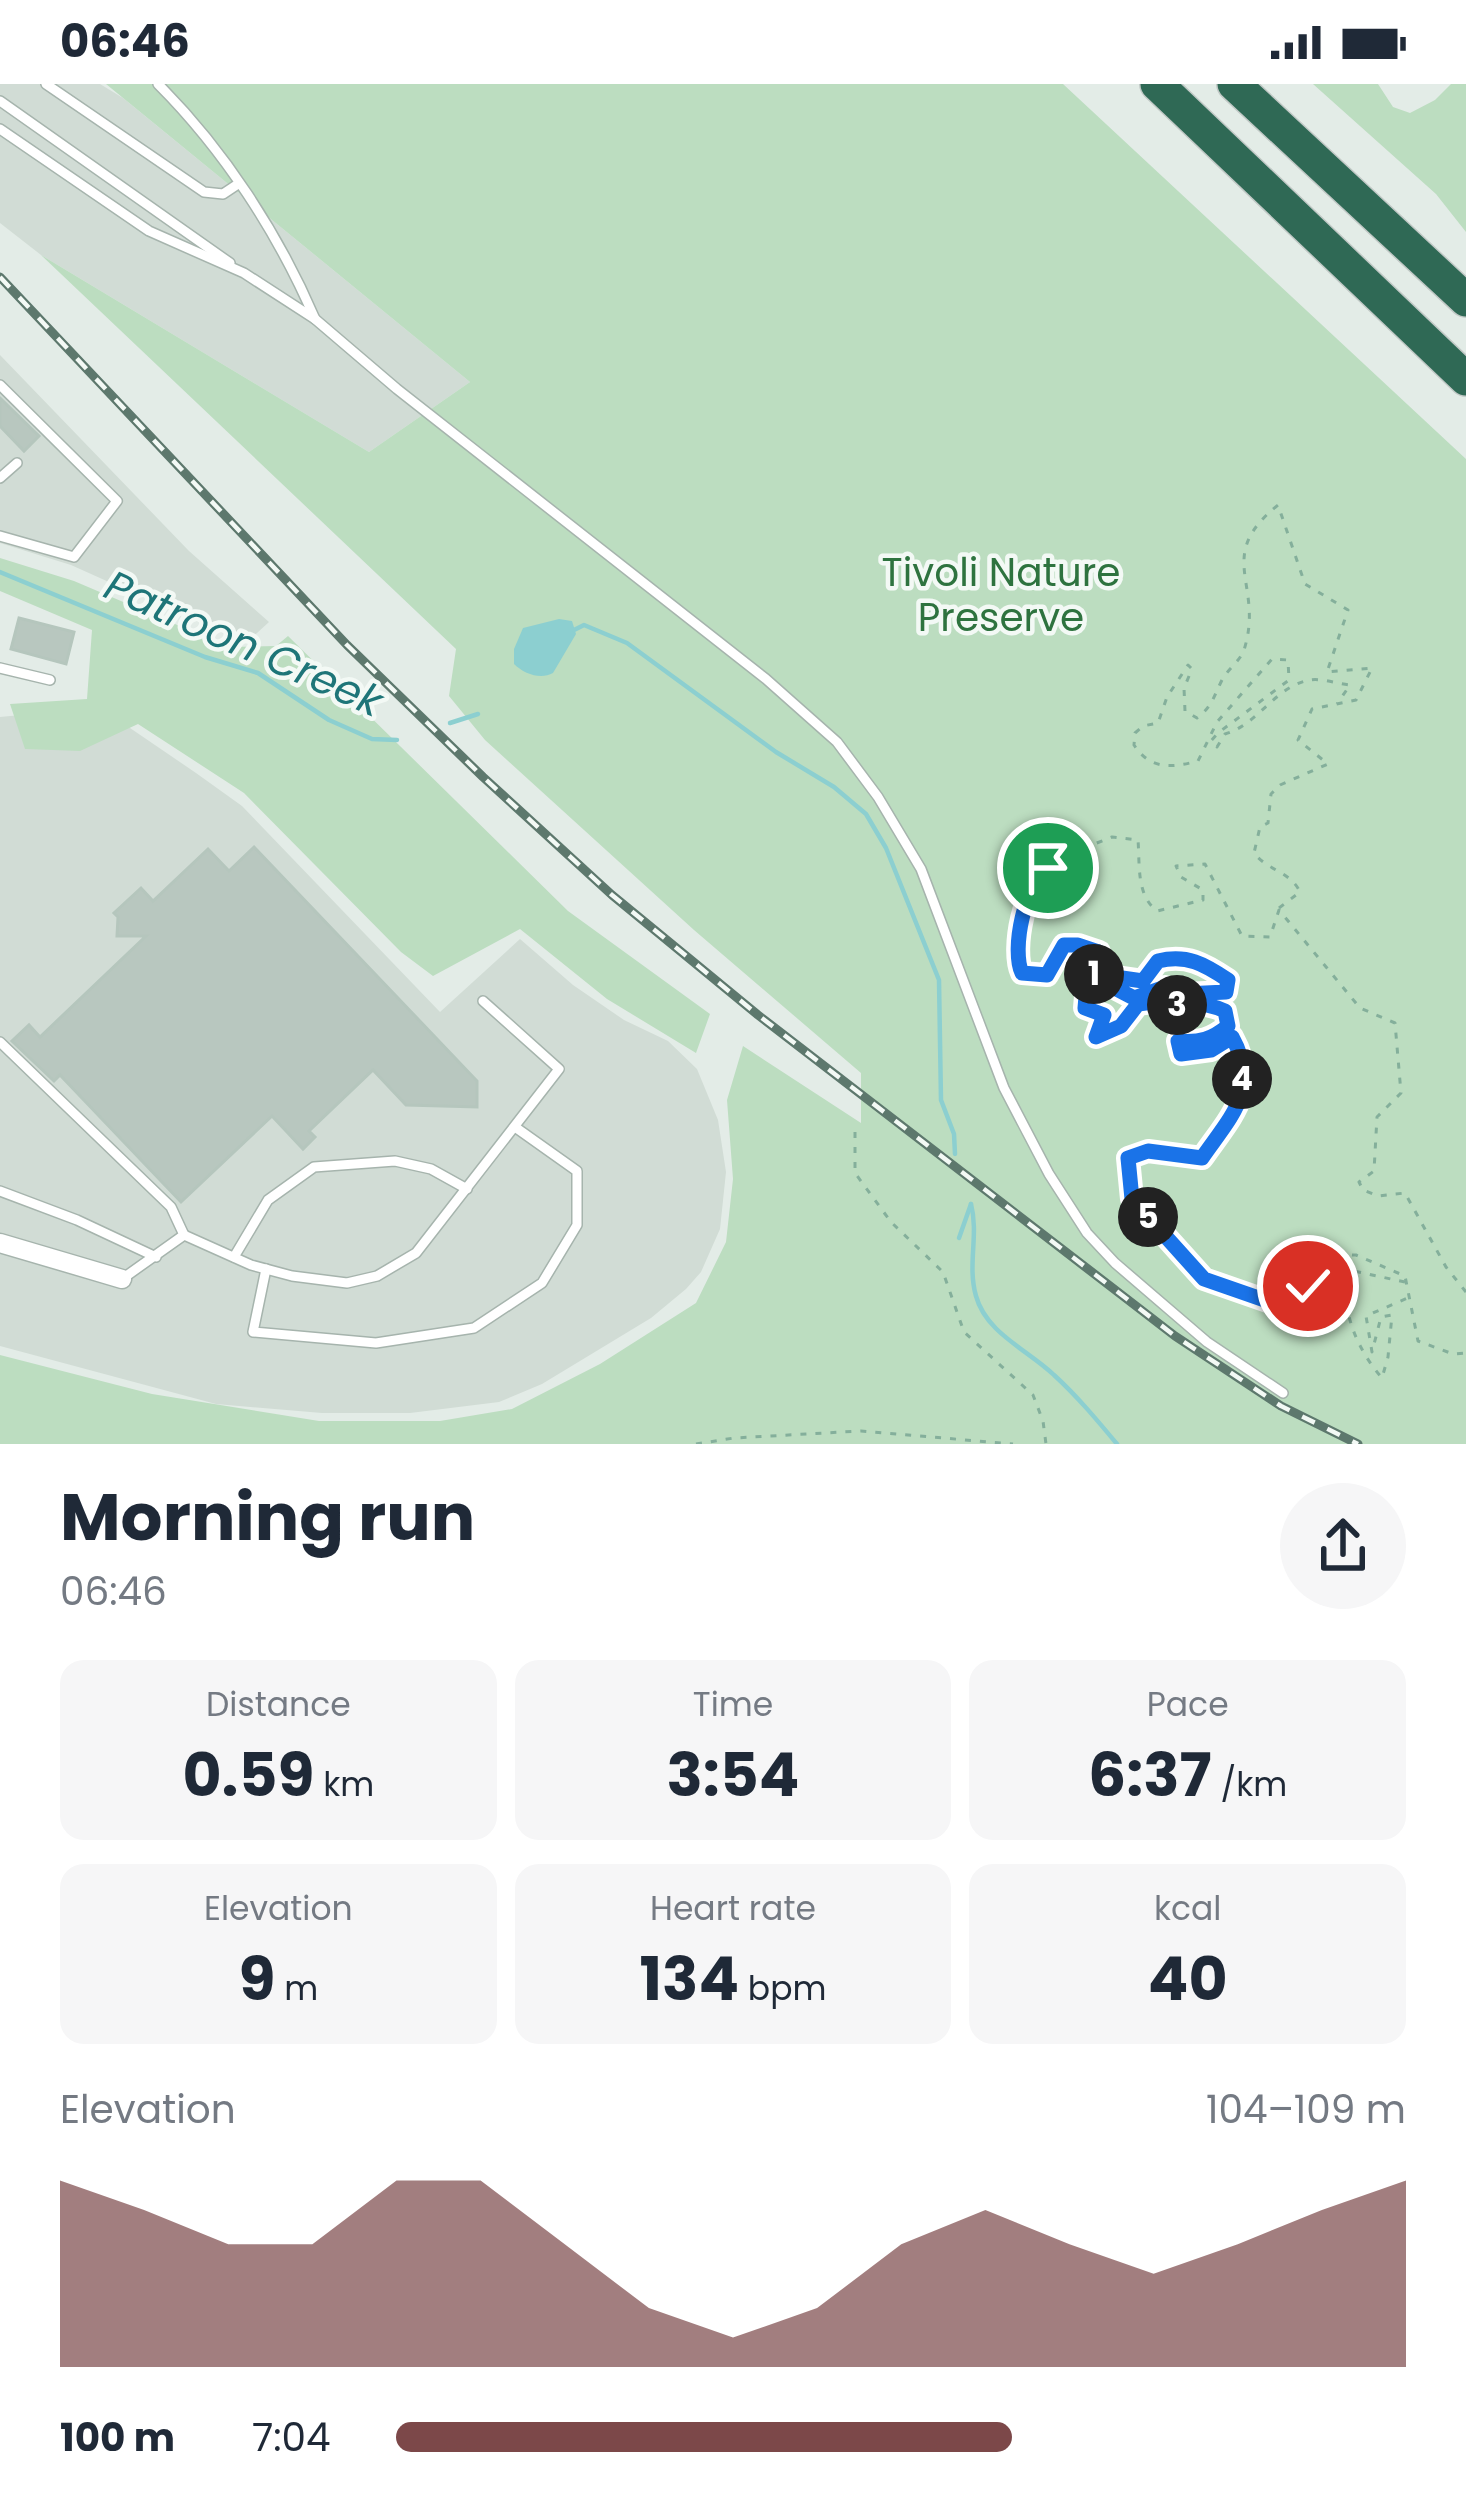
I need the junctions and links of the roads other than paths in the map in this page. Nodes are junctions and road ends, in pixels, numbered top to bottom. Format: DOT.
graph roads {
  1 [pos="46,84"];
  2 [pos="158,84"];
  3 [pos="1144,84"];
  4 [pos="1157,84"];
  5 [pos="1234,84"];
  6 [pos="0,101"];
  7 [pos="0,129"];
  8 [pos="1231,155"];
  9 [pos="238,184"];
  10 [pos="244,273"];
  11 [pos="1466,300"];
  12 [pos="315,319"];
  13 [pos="1466,379"];
  14 [pos="0,385"];
  15 [pos="17,463"];
  16 [pos="0,478"];
  17 [pos="0,536"];
  18 [pos="0,668"];
  19 [pos="50,680"];
  20 [pos="483,1001"];
  21 [pos="0,1042"];
  22 [pos="515,1127"];
  23 [pos="467,1189"];
  24 [pos="0,1191"];
  25 [pos="184,1234"];
  26 [pos="0,1243"];
  27 [pos="157,1257"];
  28 [pos="234,1257"];
  29 [pos="266,1269"];
  30 [pos="122,1279"];
  31 [pos="1283,1393"];
  1 -- 9 [label="lane"];
  2 -- 9 [label="lane"];
  3 -- 8 [label="highway"];
  4 -- 8 [label="highway"];
  5 -- 11 [label="highway"];
  6 -- 10 [label="lane"];
  7 -- 10 [label="lane"];
  8 -- 13 [label="highway"];
  9 -- 12 [label="lane"];
  10 -- 12 [label="lane"];
  12 -- 31 [label="lane"];
  14 -- 17 [label="lane"];
  15 -- 16 [label="lane"];
  18 -- 19 [label="lane"];
  20 -- 22 [label="lane"];
  21 -- 25 [label="lane"];
  22 -- 23 [label="lane"];
  22 -- 29 [label="lane"];
  23 -- 28 [label="lane"];
  23 -- 29 [label="lane"];
  24 -- 27 [label="lane"];
  25 -- 27 [label="lane"];
  25 -- 28 [label="lane"];
  26 -- 30 [label="street"];
  27 -- 30 [label="lane"];
  28 -- 29 [label="lane"];
}
